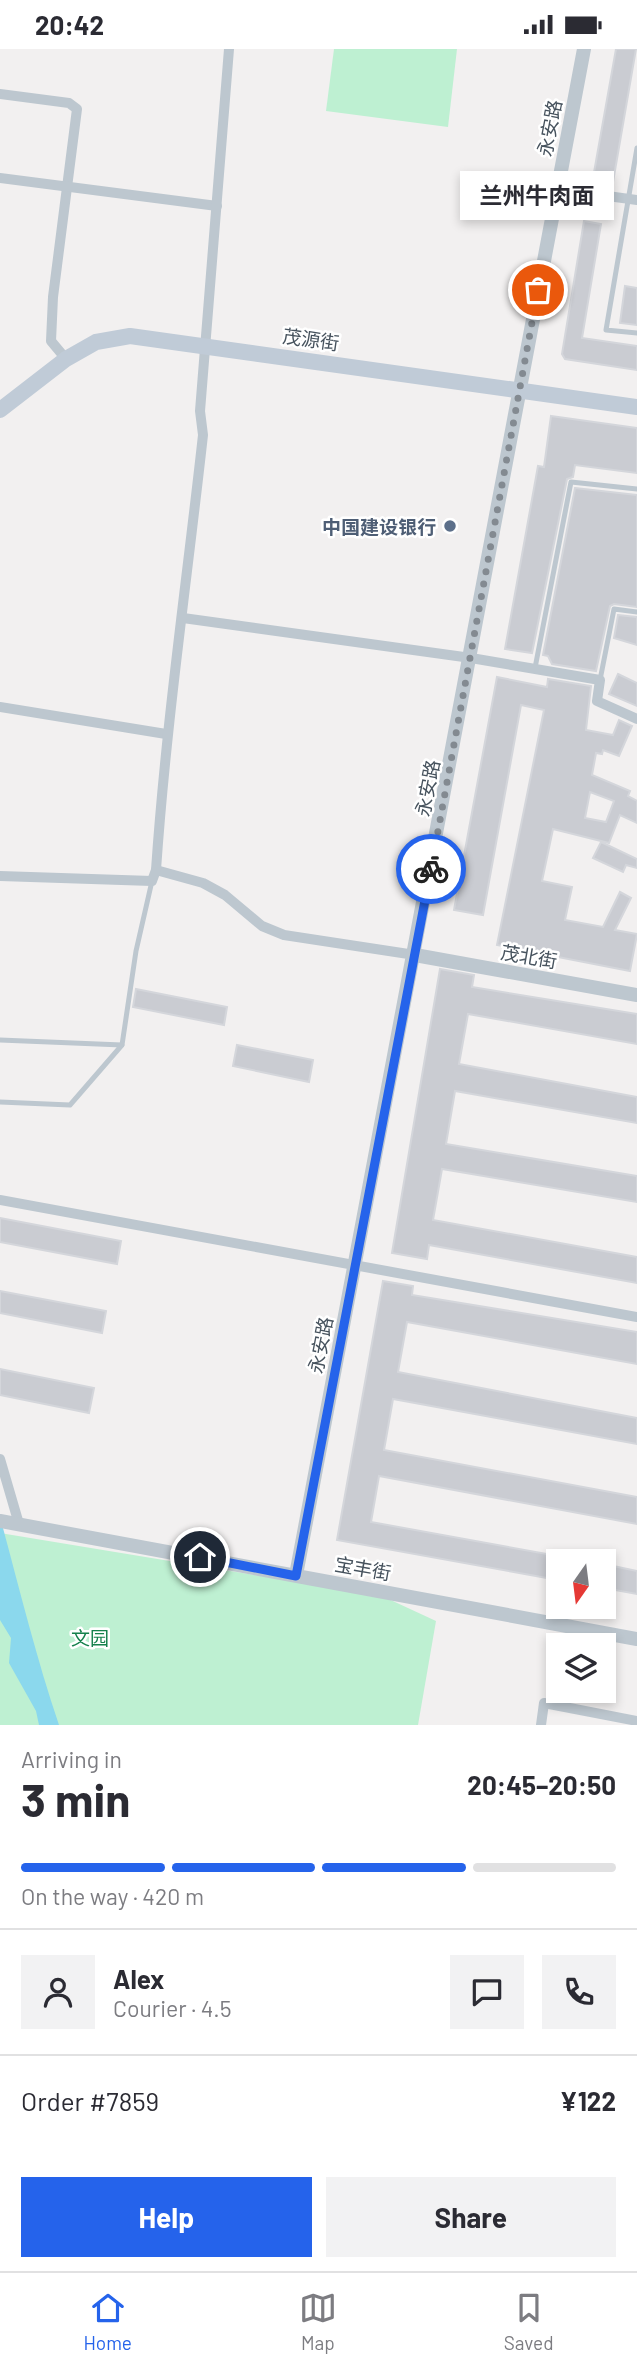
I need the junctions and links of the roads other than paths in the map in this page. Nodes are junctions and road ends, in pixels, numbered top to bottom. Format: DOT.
graph roads {
  1 [pos="229,49"];
  2 [pos="584,49"];
  3 [pos="0,94"];
  4 [pos="637,148"];
  5 [pos="0,178"];
  6 [pos="67,187"];
  7 [pos="557,190"];
  8 [pos="632,200"];
  9 [pos="217,206"];
  10 [pos="637,333"];
  11 [pos="205,345"];
  12 [pos="66,359"];
  13 [pos="519,390"];
  14 [pos="637,407"];
  15 [pos="0,410"];
  16 [pos="637,489"];
  17 [pos="637,612"];
  18 [pos="183,618"];
  19 [pos="471,658"];
  20 [pos="535,669"];
  21 [pos="600,680"];
  22 [pos="0,707"];
  23 [pos="637,719"];
  24 [pos="166,734"];
  25 [pos="154,875"];
  26 [pos="0,876"];
  27 [pos="415,954"];
  28 [pos="637,995"];
  29 [pos="0,1040"];
  30 [pos="122,1045"];
  31 [pos="0,1103"];
  32 [pos="0,1200"];
  33 [pos="355,1266"];
  34 [pos="637,1317"];
  35 [pos="0,1459"];
  36 [pos="0,1521"];
  37 [pos="19,1524"];
  38 [pos="296,1576"];
  39 [pos="637,1639"];
  40 [pos="637,1721"];
  41 [pos="541,1725"];
  1 -- 9 [label="street"];
  2 -- 7 [label="street, 永安路"];
  3 -- 6 [label="street"];
  4 -- 8 [label="lane"];
  5 -- 6 [label="street"];
  6 -- 9 [label="street"];
  6 -- 12 [label="street"];
  7 -- 8 [label="street"];
  7 -- 13 [label="street, 永安路"];
  8 -- 10 [label="lane"];
  9 -- 11 [label="street"];
  11 -- 12 [label="main road, 茂源街"];
  11 -- 13 [label="main road, 茂源街"];
  11 -- 18 [label="street"];
  12 -- 15 [label="main road, 茂源街"];
  13 -- 14 [label="main road, 茂源街"];
  13 -- 19 [label="street, 永安路"];
  16 -- 20 [label="lane"];
  17 -- 21 [label="lane"];
  18 -- 19 [label="street"];
  18 -- 24 [label="street"];
  19 -- 20 [label="street"];
  19 -- 27 [label="street, 永安路"];
  20 -- 21 [label="street"];
  21 -- 23 [label="street"];
  22 -- 24 [label="street"];
  24 -- 25 [label="street"];
  25 -- 26 [label="street"];
  25 -- 27 [label="street"];
  25 -- 30 [label="lane"];
  27 -- 28 [label="street, 茂北街"];
  27 -- 33 [label="street, 永安路"];
  29 -- 30 [label="lane"];
  30 -- 31 [label="lane"];
  32 -- 33 [label="street"];
  33 -- 34 [label="street"];
  33 -- 38 [label="street, 永安路"];
  35 -- 37 [label="street"];
  36 -- 37 [label="street, 宝丰街"];
  37 -- 38 [label="street, 宝丰街"];
  38 -- 39 [label="street, 宝丰街"];
  40 -- 41 [label="street"];
}
